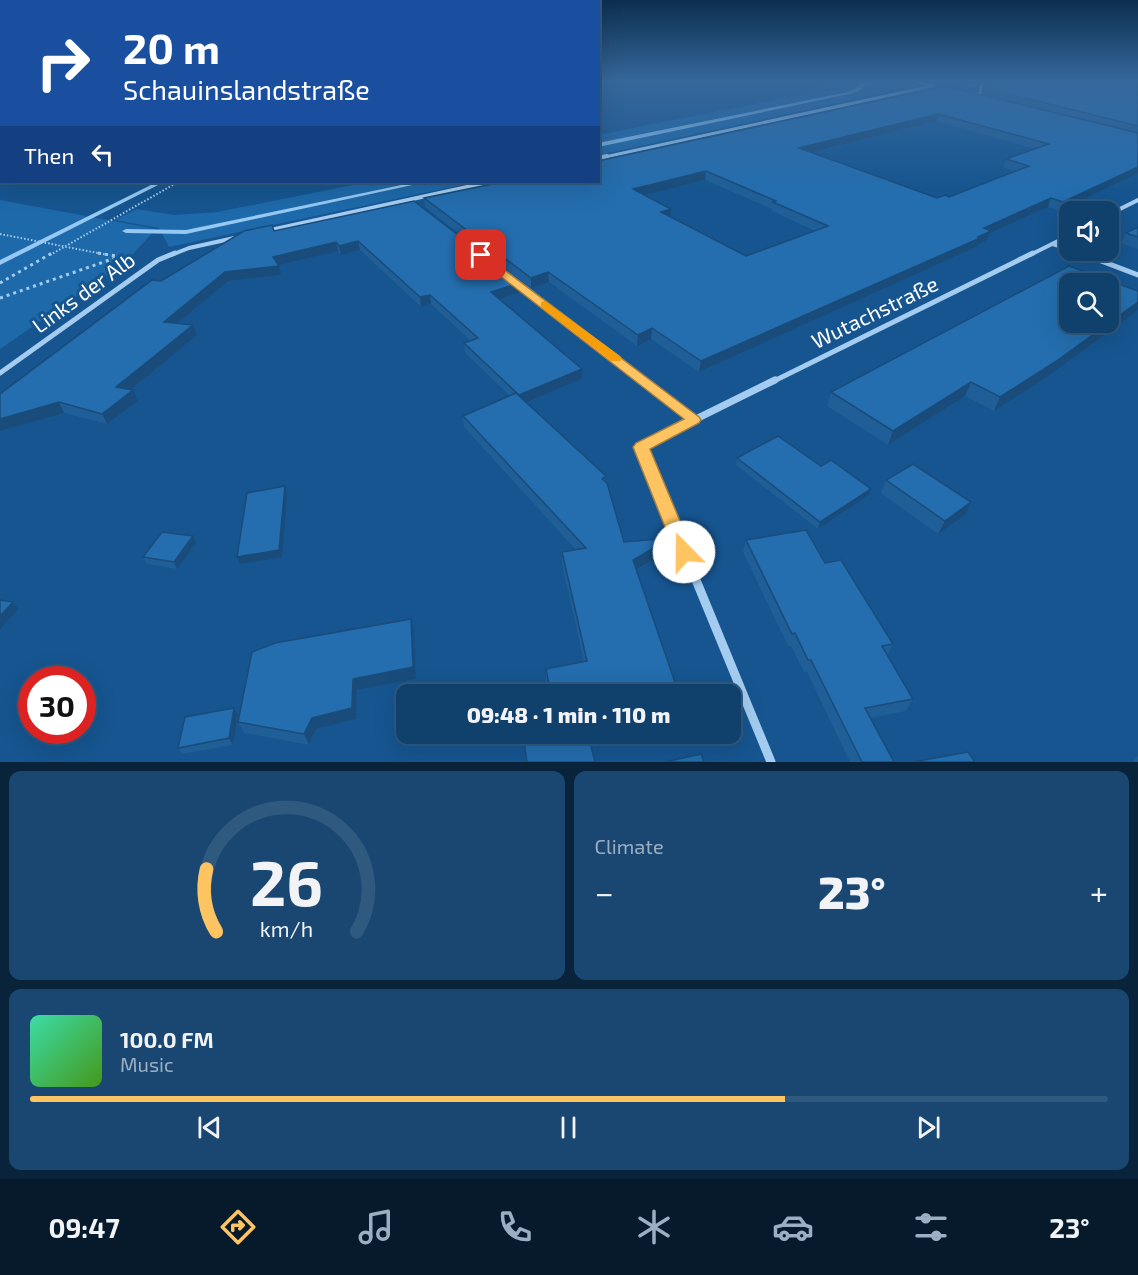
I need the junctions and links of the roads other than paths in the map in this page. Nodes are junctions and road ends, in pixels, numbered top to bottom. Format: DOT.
graph roads {
  1 [pos="786,118"];
  2 [pos="600,158"];
  3 [pos="485,183"];
  4 [pos="408,199"];
  5 [pos="1138,200"];
  6 [pos="417,206"];
  7 [pos="1119,210"];
  8 [pos="258,232"];
  9 [pos="247,235"];
  10 [pos="1059,241"];
  11 [pos="1053,244"];
  12 [pos="1059,246"];
  13 [pos="1100,261"];
  14 [pos="1138,275"];
  15 [pos="508,276"];
  16 [pos="0,373"];
  17 [pos="694,420"];
  18 [pos="771,762"];
  1 -- 2 [label="street"];
  3 -- 4 [label="street"];
  4 -- 6 [label="street"];
  4 -- 8 [label="street"];
  5 -- 7 [label="street"];
  9 -- 16 [label="street, Links der Alb"];
  10 -- 11 [label="street, Wutachstraße"];
  11 -- 12 [label="street"];
  11 -- 17 [label="street, Wutachstraße"];
  13 -- 14 [label="street"];
  15 -- 17 [label="street"];
  17 -- 18 [label="street, Wutachstraße"];
}
